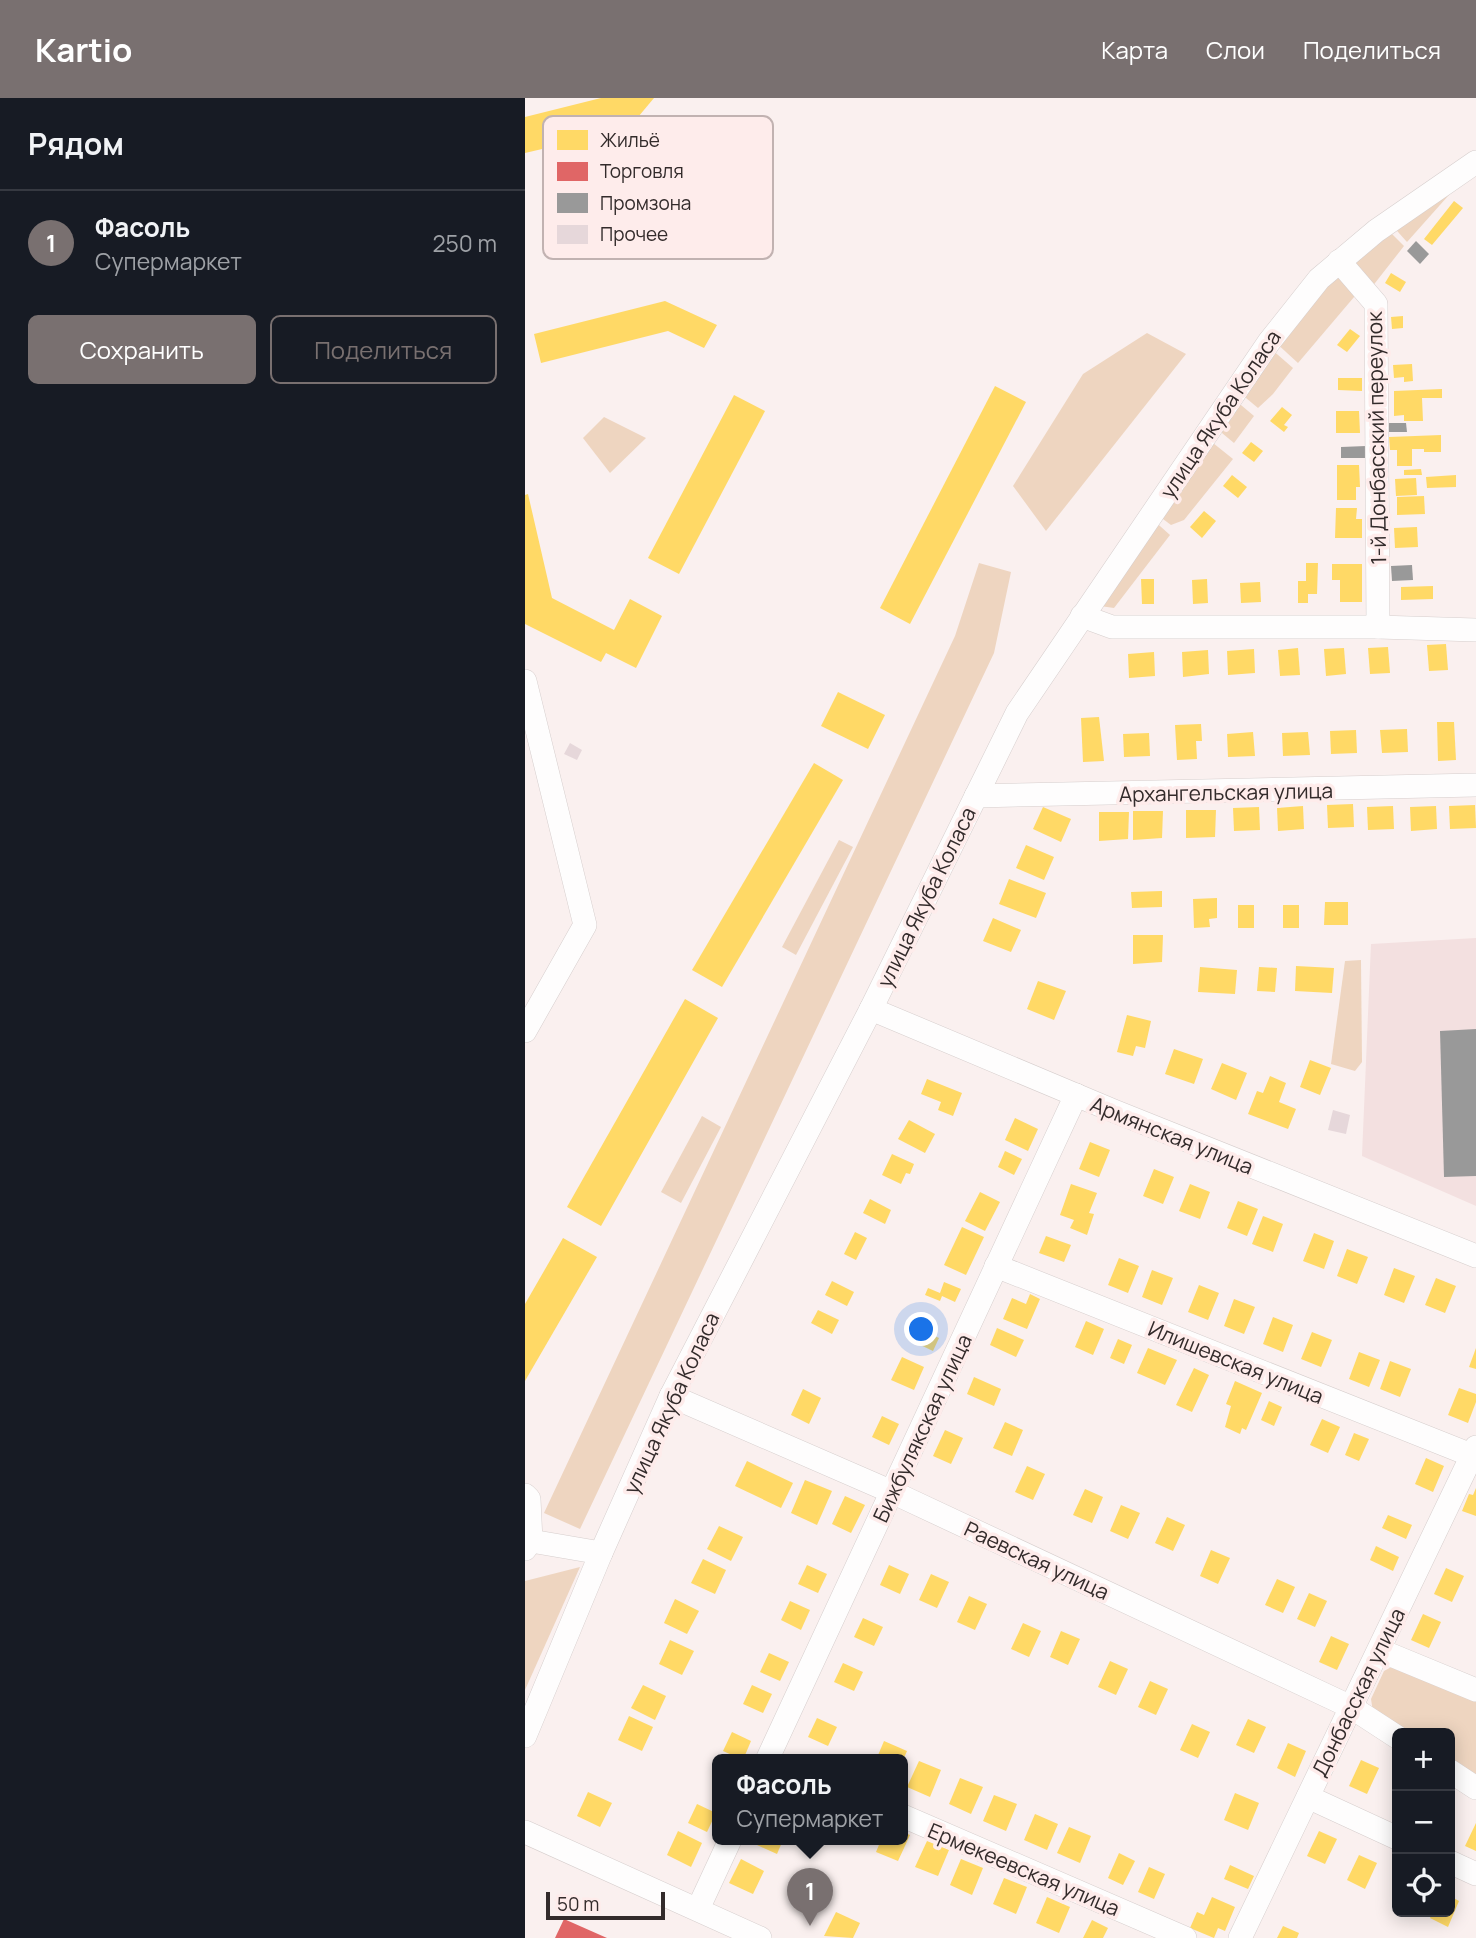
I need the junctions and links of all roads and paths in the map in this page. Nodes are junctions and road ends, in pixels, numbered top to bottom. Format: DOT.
graph roads {
  1 [pos="1476,162"];
  2 [pos="1339,261"];
  3 [pos="1082,616"];
  4 [pos="1378,627"];
  5 [pos="1476,630"];
  6 [pos="525,681"];
  7 [pos="1476,785"];
  8 [pos="976,796"];
  9 [pos="871,1009"];
  10 [pos="525,1031"];
  11 [pos="1076,1095"];
  12 [pos="1476,1256"];
  13 [pos="996,1266"];
  14 [pos="671,1396"];
  15 [pos="1475,1453"];
  16 [pos="892,1492"];
  17 [pos="525,1494"];
  18 [pos="528,1545"];
  19 [pos="601,1553"];
  20 [pos="1379,1650"];
  21 [pos="1476,1690"];
  22 [pos="1351,1707"];
  23 [pos="1392,1734"];
  24 [pos="525,1736"];
  25 [pos="771,1754"];
  26 [pos="1455,1774"];
  27 [pos="1476,1788"];
  28 [pos="1308,1797"];
  29 [pos="908,1818"];
  30 [pos="525,1832"];
  31 [pos="1392,1836"];
  32 [pos="728,1845"];
  33 [pos="1455,1864"];
  34 [pos="1476,1874"];
  35 [pos="698,1909"];
  36 [pos="760,1938"];
  37 [pos="1185,1938"];
  38 [pos="1240,1938"];
  1 -- 2 [label="street, улица Якуба Коласа"];
  2 -- 3 [label="street, улица Якуба Коласа"];
  2 -- 4 [label="street, 1-й Донбасский переулок"];
  3 -- 4 [label="street"];
  3 -- 8 [label="street, улица Якуба Коласа"];
  4 -- 5 [label="street"];
  6 -- 10 [label="street"];
  7 -- 8 [label="street, Архангельская улица"];
  8 -- 9 [label="street, улица Якуба Коласа"];
  9 -- 11 [label="street, Армянская улица"];
  9 -- 14 [label="street, улица Якуба Коласа"];
  11 -- 12 [label="street, Армянская улица"];
  11 -- 13 [label="street, Бижбулякская улица"];
  13 -- 15 [label="street, Илишевская улица"];
  13 -- 16 [label="street, Бижбулякская улица"];
  14 -- 16 [label="street, Раевская улица"];
  14 -- 19 [label="street, улица Якуба Коласа"];
  15 -- 20 [label="street, Донбасская улица"];
  16 -- 22 [label="street, Раевская улица"];
  16 -- 25 [label="street, Бижбулякская улица"];
  17 -- 18 [label="street"];
  18 -- 19 [label="street"];
  19 -- 24 [label="street, улица Якуба Коласа"];
  20 -- 21 [label="street"];
  20 -- 22 [label="street, Донбасская улица"];
  22 -- 23 [label="street, Раевская улица"];
  22 -- 28 [label="street, Донбасская улица"];
  26 -- 27 [label="street"];
  28 -- 31 [label="street"];
  28 -- 38 [label="street, Донбасская улица"];
  29 -- 37 [label="street, Ермекеевская улица"];
  30 -- 35 [label="street"];
  32 -- 35 [label="street"];
  33 -- 34 [label="street"];
  35 -- 36 [label="street"];
}
